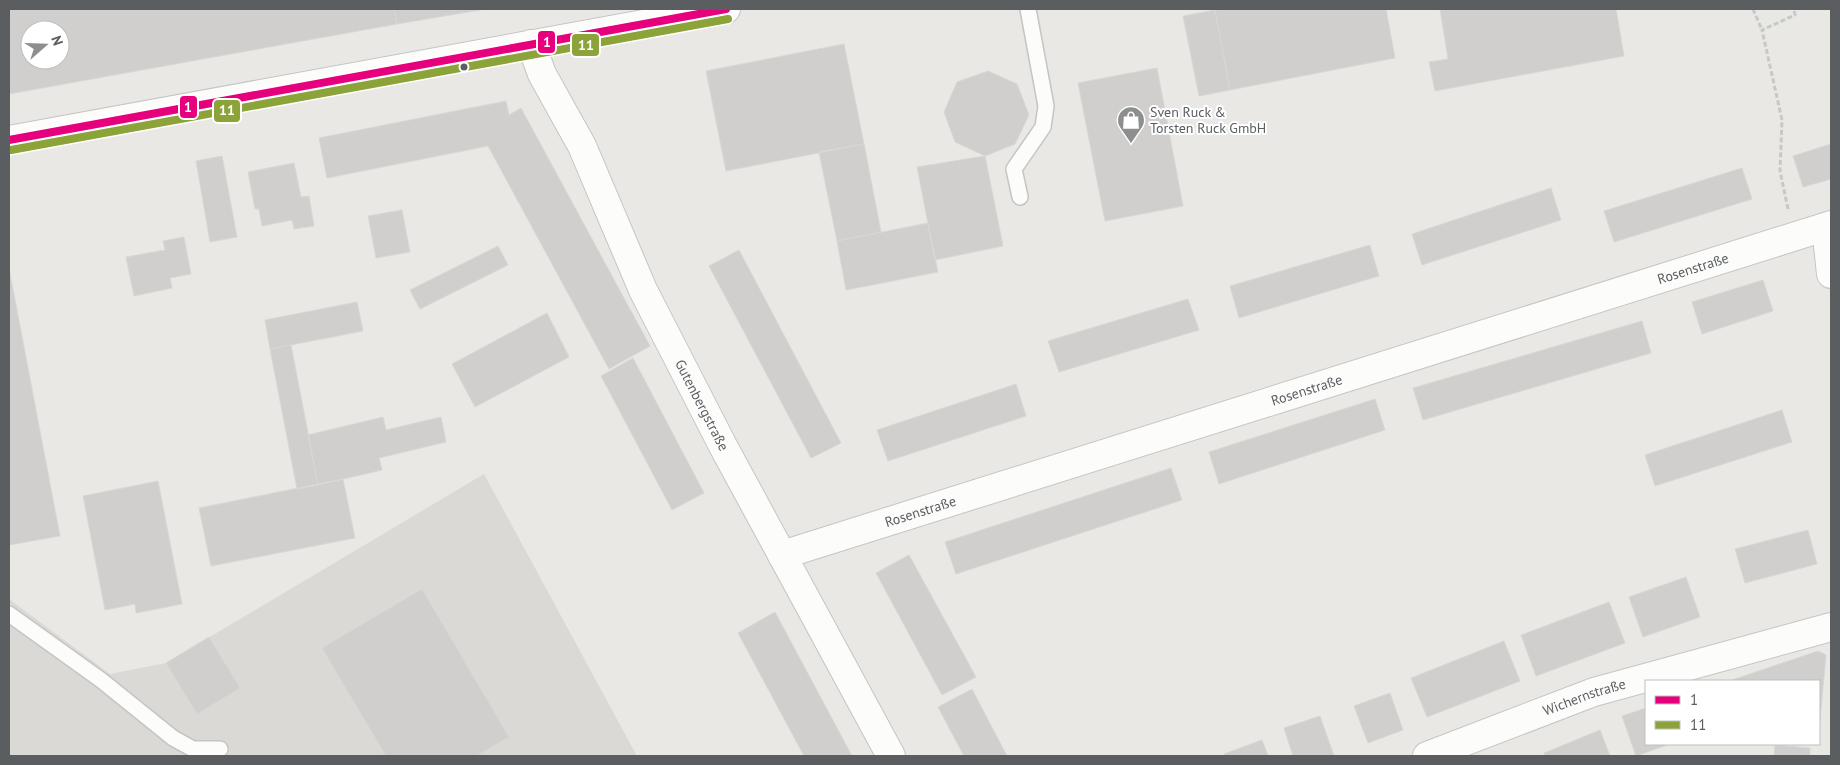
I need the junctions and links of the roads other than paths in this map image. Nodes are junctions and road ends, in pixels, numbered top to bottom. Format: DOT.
graph roads {
  1 [pos="726,9"];
  2 [pos="1028,9"];
  3 [pos="531,44"];
  4 [pos="9,140"];
  5 [pos="1020,197"];
  6 [pos="1828,226"];
  7 [pos="1831,274"];
  8 [pos="782,555"];
  9 [pos="9,614"];
  10 [pos="1831,627"];
  11 [pos="220,749"];
  12 [pos="891,756"];
  13 [pos="1428,756"];
  1 -- 3 [label="street"];
  2 -- 5 [label="lane"];
  3 -- 4 [label="street"];
  3 -- 8 [label="street, Gutenbergstraße"];
  6 -- 7 [label="street"];
  6 -- 8 [label="street, Rosenstraße"];
  8 -- 12 [label="street, Gutenbergstraße"];
  9 -- 11 [label="lane"];
  10 -- 13 [label="street, Wichernstraße"];
}
